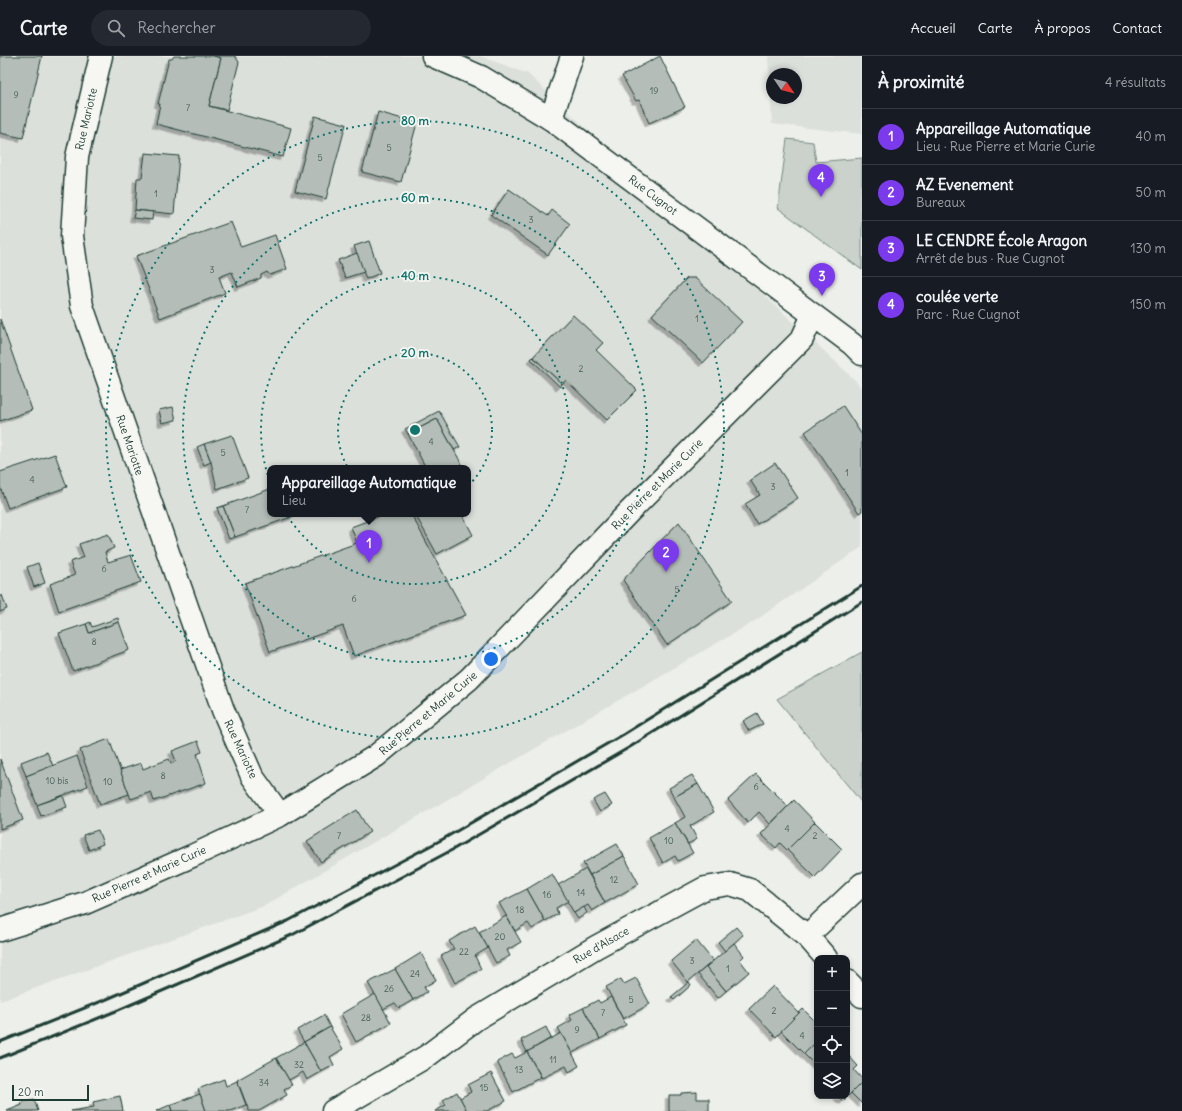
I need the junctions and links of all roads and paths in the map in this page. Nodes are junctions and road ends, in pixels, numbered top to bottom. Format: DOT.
graph roads {
  1 [pos="101,56"];
  2 [pos="433,56"];
  3 [pos="572,56"];
  4 [pos="551,119"];
  5 [pos="813,315"];
  6 [pos="862,354"];
  7 [pos="280,815"];
  8 [pos="862,884"];
  9 [pos="0,930"];
  10 [pos="807,936"];
  11 [pos="823,955"];
  12 [pos="850,984"];
  13 [pos="862,996"];
  14 [pos="333,1111"];
  1 -- 7 [label="street, Rue Mariotte"];
  2 -- 4 [label="street, Rue Cugnot"];
  3 -- 4 [label="street"];
  4 -- 5 [label="street, Rue Cugnot"];
  5 -- 6 [label="street, Rue Cugnot"];
  5 -- 7 [label="street, Rue Pierre et Marie Curie"];
  7 -- 9 [label="street, Rue Pierre et Marie Curie"];
  8 -- 10 [label="street"];
  10 -- 11 [label="street, Rue d'Alsace"];
  10 -- 14 [label="street, Rue d'Alsace"];
  12 -- 13 [label="street"];
}
